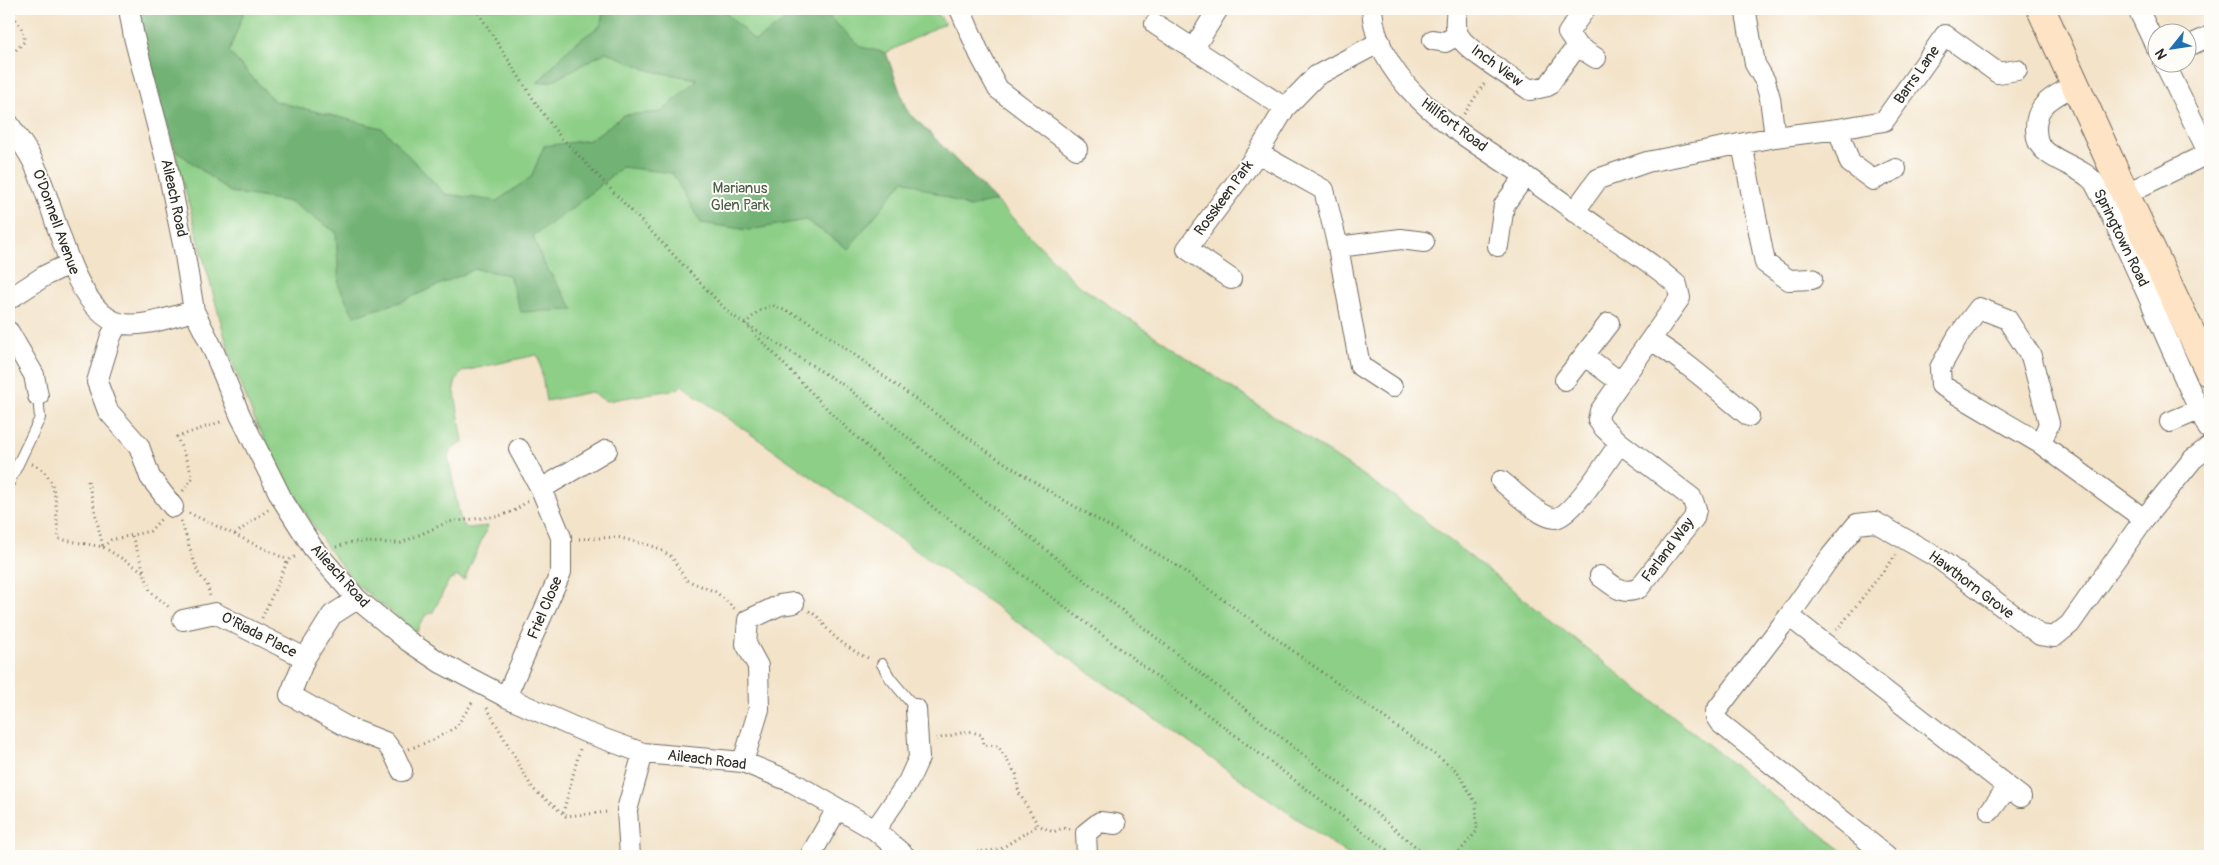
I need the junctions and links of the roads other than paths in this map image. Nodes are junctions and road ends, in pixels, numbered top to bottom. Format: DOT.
graph roads {
  1 [pos="129,9"];
  2 [pos="960,9"];
  3 [pos="1218,9"];
  4 [pos="1372,9"];
  5 [pos="1457,9"];
  6 [pos="1585,9"];
  7 [pos="1749,9"];
  8 [pos="2040,9"];
  9 [pos="2138,9"];
  10 [pos="1155,24"];
  11 [pos="2146,26"];
  12 [pos="1458,35"];
  13 [pos="2210,36"];
  14 [pos="1433,40"];
  15 [pos="1573,40"];
  16 [pos="1380,42"];
  17 [pos="2196,42"];
  18 [pos="1194,48"];
  19 [pos="1596,58"];
  20 [pos="2017,70"];
  21 [pos="2169,72"];
  22 [pos="2075,85"];
  23 [pos="1285,108"];
  24 [pos="9,124"];
  25 [pos="1838,129"];
  26 [pos="1776,137"];
  27 [pos="1742,144"];
  28 [pos="1077,149"];
  29 [pos="1258,153"];
  30 [pos="2210,155"];
  31 [pos="1896,169"];
  32 [pos="1524,176"];
  33 [pos="2125,194"];
  34 [pos="1574,212"];
  35 [pos="1424,242"];
  36 [pos="1338,246"];
  37 [pos="1498,246"];
  38 [pos="69,264"];
  39 [pos="1231,279"];
  40 [pos="1812,279"];
  41 [pos="9,299"];
  42 [pos="194,311"];
  43 [pos="118,323"];
  44 [pos="1609,323"];
  45 [pos="9,332"];
  46 [pos="1651,340"];
  47 [pos="1585,356"];
  48 [pos="2210,373"];
  49 [pos="1565,380"];
  50 [pos="1620,382"];
  51 [pos="1392,387"];
  52 [pos="38,396"];
  53 [pos="2199,410"];
  54 [pos="1750,416"];
  55 [pos="2170,422"];
  56 [pos="2209,437"];
  57 [pos="1620,443"];
  58 [pos="2041,444"];
  59 [pos="520,450"];
  60 [pos="607,450"];
  61 [pos="1501,481"];
  62 [pos="9,483"];
  63 [pos="541,489"];
  64 [pos="173,506"];
  65 [pos="2144,519"];
  66 [pos="1600,576"];
  67 [pos="357,599"];
  68 [pos="794,603"];
  69 [pos="1789,616"];
  70 [pos="183,620"];
  71 [pos="305,658"];
  72 [pos="882,664"];
  73 [pos="493,690"];
  74 [pos="916,709"];
  75 [pos="643,753"];
  76 [pos="743,762"];
  77 [pos="398,763"];
  78 [pos="837,809"];
  79 [pos="1990,811"];
  80 [pos="1116,824"];
  81 [pos="874,830"];
  82 [pos="630,856"];
  83 [pos="810,856"];
  84 [pos="905,856"];
  85 [pos="1087,856"];
  86 [pos="1887,856"];
  1 -- 42 [label="street, Aileach Road"];
  2 -- 28 [label="street"];
  3 -- 18 [label="street"];
  4 -- 16 [label="street, Hillfort Road"];
  5 -- 12 [label="street, Inch View"];
  6 -- 15 [label="street, Inch View"];
  7 -- 26 [label="street"];
  8 -- 22 [label="street, Springtown Road"];
  9 -- 11 [label="street"];
  10 -- 18 [label="street"];
  12 -- 14 [label="street, Inch View"];
  12 -- 15 [label="street, Inch View"];
  13 -- 17 [label="street"];
  15 -- 19 [label="street"];
  16 -- 23 [label="street, Rosskeen Park"];
  16 -- 32 [label="street, Hillfort Road"];
  18 -- 23 [label="street"];
  20 -- 25 [label="street, Barrs Lane"];
  21 -- 30 [label="street, Springtown Road"];
  22 -- 33 [label="street, Springtown Road"];
  22 -- 53 [label="street, Springtown Road"];
  23 -- 29 [label="street, Rosskeen Park"];
  24 -- 38 [label="street, O'Donnell Avenue"];
  25 -- 26 [label="street, Barrs Lane"];
  25 -- 31 [label="street"];
  26 -- 27 [label="street, Barrs Lane"];
  27 -- 34 [label="street, Barrs Lane"];
  27 -- 40 [label="street"];
  29 -- 36 [label="street, Rosskeen Park"];
  29 -- 39 [label="street, Rosskeen Park"];
  30 -- 33 [label="street, Springtown Road"];
  32 -- 34 [label="street, Hillfort Road"];
  32 -- 37 [label="street"];
  33 -- 48 [label="street, Springtown Road"];
  34 -- 46 [label="street, Farland Way"];
  35 -- 36 [label="street"];
  36 -- 51 [label="street, Rosskeen Park"];
  38 -- 41 [label="street"];
  38 -- 43 [label="street, O'Donnell Avenue"];
  42 -- 43 [label="street"];
  42 -- 67 [label="street, Aileach Road"];
  43 -- 64 [label="street"];
  44 -- 47 [label="street"];
  45 -- 52 [label="street"];
  46 -- 50 [label="street, Farland Way"];
  46 -- 54 [label="street"];
  47 -- 49 [label="street"];
  47 -- 50 [label="street"];
  50 -- 57 [label="street, Farland Way"];
  52 -- 62 [label="lane"];
  53 -- 55 [label="street"];
  53 -- 56 [label="street, Springtown Road"];
  56 -- 65 [label="street, Hawthorn Grove"];
  57 -- 61 [label="street"];
  57 -- 66 [label="street, Farland Way"];
  58 -- 58 [label="street"];
  58 -- 65 [label="street"];
  59 -- 63 [label="street, Friel Close"];
  60 -- 63 [label="street"];
  63 -- 73 [label="street, Friel Close"];
  65 -- 69 [label="street, Hawthorn Grove"];
  67 -- 71 [label="street"];
  67 -- 73 [label="street, Aileach Road"];
  68 -- 76 [label="street"];
  69 -- 79 [label="street"];
  69 -- 86 [label="street, Hawthorn Grove"];
  70 -- 71 [label="street, O'Riada Place"];
  71 -- 77 [label="street"];
  72 -- 74 [label="lane"];
  73 -- 75 [label="street, Aileach Road"];
  74 -- 81 [label="street"];
  75 -- 76 [label="street, Aileach Road"];
  75 -- 82 [label="street"];
  76 -- 78 [label="street, Aileach Road"];
  78 -- 81 [label="street, Aileach Road"];
  78 -- 83 [label="street"];
  80 -- 85 [label="street"];
  81 -- 84 [label="street, Aileach Road"];
}
